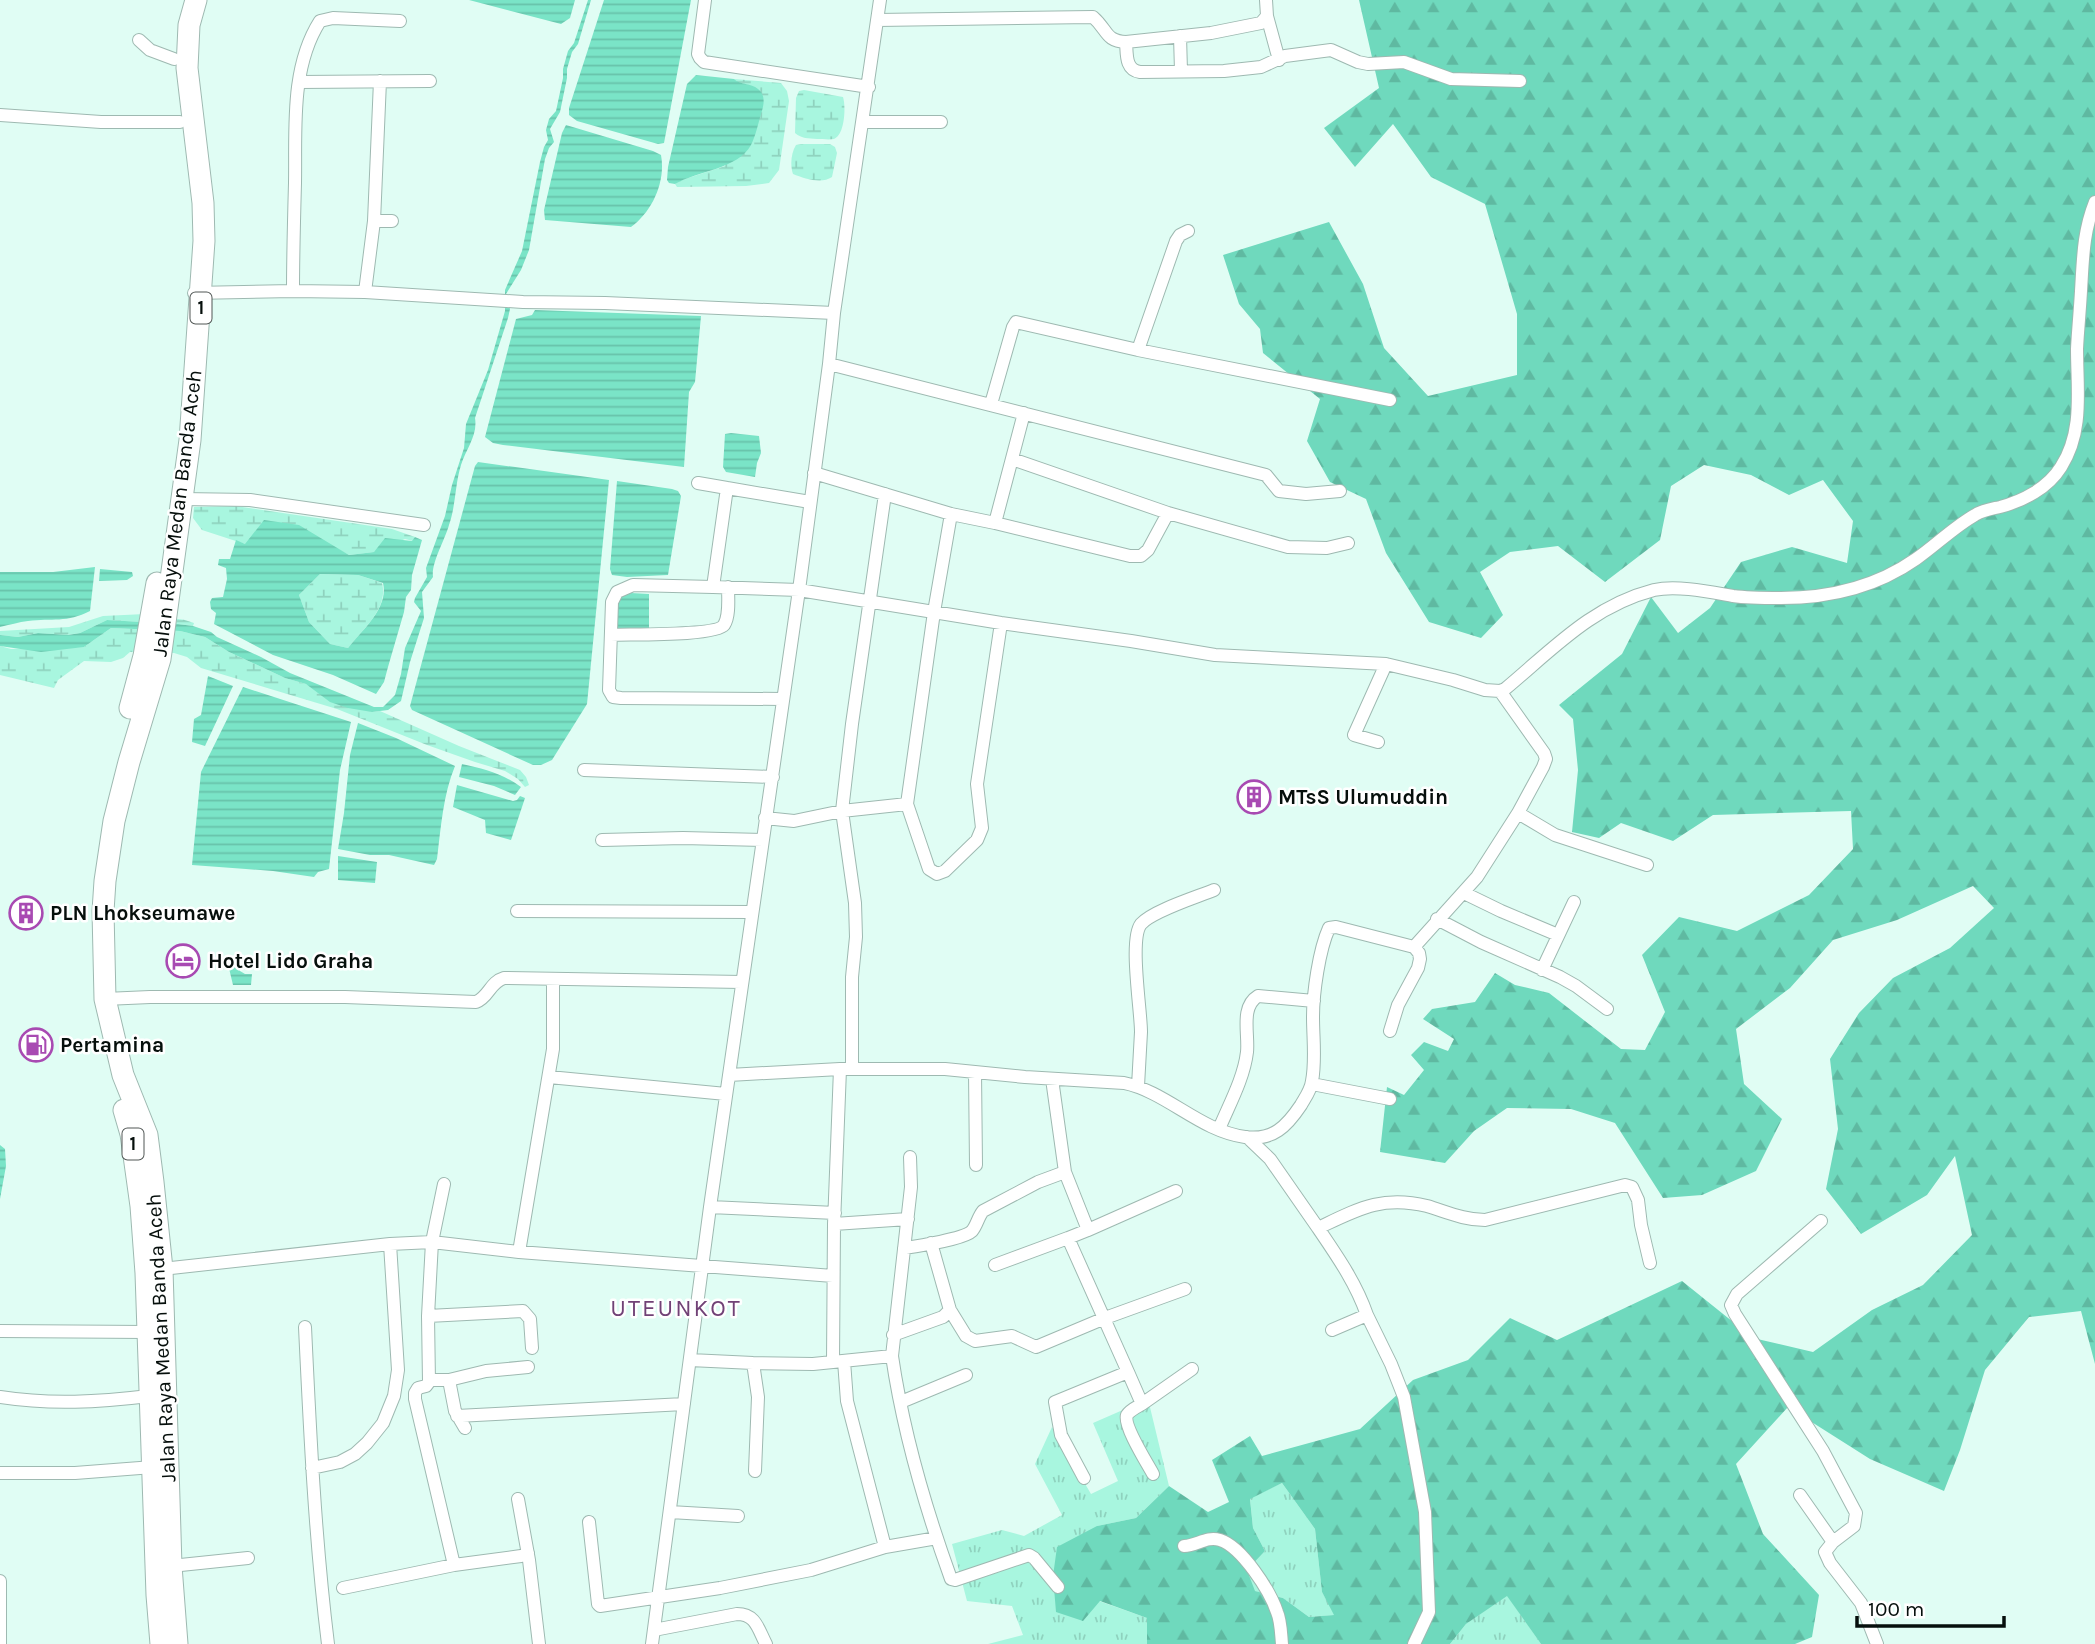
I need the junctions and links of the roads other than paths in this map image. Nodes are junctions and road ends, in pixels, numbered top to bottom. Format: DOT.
graph roads {
  1 [pos="182,0"];
  2 [pos="196,0"];
  3 [pos="705,0"];
  4 [pos="880,0"];
  5 [pos="1266,0"];
  6 [pos="1266,16"];
  7 [pos="877,20"];
  8 [pos="400,21"];
  9 [pos="1180,36"];
  10 [pos="139,40"];
  11 [pos="1126,42"];
  12 [pos="174,59"];
  13 [pos="1279,60"];
  14 [pos="1181,71"];
  15 [pos="1520,80"];
  16 [pos="380,81"];
  17 [pos="430,81"];
  18 [pos="299,82"];
  19 [pos="869,87"];
  20 [pos="0,115"];
  21 [pos="180,122"];
  22 [pos="864,122"];
  23 [pos="941,122"];
  24 [pos="2095,202"];
  25 [pos="374,221"];
  26 [pos="392,221"];
  27 [pos="1188,231"];
  28 [pos="293,291"];
  29 [pos="365,292"];
  30 [pos="196,293"];
  31 [pos="834,313"];
  32 [pos="1138,350"];
  33 [pos="830,364"];
  34 [pos="1390,400"];
  35 [pos="991,404"];
  36 [pos="1024,413"];
  37 [pos="1012,459"];
  38 [pos="814,473"];
  39 [pos="698,483"];
  40 [pos="727,488"];
  41 [pos="1340,491"];
  42 [pos="885,494"];
  43 [pos="182,499"];
  44 [pos="810,502"];
  45 [pos="1168,513"];
  46 [pos="951,514"];
  47 [pos="995,523"];
  48 [pos="424,525"];
  49 [pos="1348,543"];
  50 [pos="713,587"];
  51 [pos="729,587"];
  52 [pos="799,590"];
  53 [pos="871,601"];
  54 [pos="160,611"];
  55 [pos="934,612"];
  56 [pos="1001,623"];
  57 [pos="611,635"];
  58 [pos="1386,664"];
  59 [pos="1500,691"];
  60 [pos="783,699"];
  61 [pos="1378,742"];
  62 [pos="123,760"];
  63 [pos="584,770"];
  64 [pos="773,777"];
  65 [pos="907,804"];
  66 [pos="842,811"];
  67 [pos="1518,813"];
  68 [pos="765,818"];
  69 [pos="601,840"];
  70 [pos="763,840"];
  71 [pos="1647,865"];
  72 [pos="1214,890"];
  73 [pos="1464,893"];
  74 [pos="1574,902"];
  75 [pos="517,911"];
  76 [pos="751,912"];
  77 [pos="1437,919"];
  78 [pos="1558,935"];
  79 [pos="1414,947"];
  80 [pos="1542,970"];
  81 [pos="553,979"];
  82 [pos="742,982"];
  83 [pos="105,999"];
  84 [pos="1314,1001"];
  85 [pos="1607,1009"];
  86 [pos="1390,1031"];
  87 [pos="846,1069"];
  88 [pos="975,1072"];
  89 [pos="730,1075"];
  90 [pos="549,1077"];
  91 [pos="1052,1079"];
  92 [pos="1312,1084"];
  93 [pos="1138,1086"];
  94 [pos="726,1094"];
  95 [pos="1390,1099"];
  96 [pos="1219,1129"];
  97 [pos="1247,1137"];
  98 [pos="910,1157"];
  99 [pos="976,1165"];
  100 [pos="1065,1172"];
  101 [pos="444,1184"];
  102 [pos="1176,1191"];
  103 [pos="710,1207"];
  104 [pos="834,1219"];
  105 [pos="908,1219"];
  106 [pos="1821,1221"];
  107 [pos="1318,1228"];
  108 [pos="1087,1230"];
  109 [pos="1068,1238"];
  110 [pos="432,1242"];
  111 [pos="931,1243"];
  112 [pos="390,1244"];
  113 [pos="904,1248"];
  114 [pos="519,1252"];
  115 [pos="1650,1263"];
  116 [pos="703,1265"];
  117 [pos="995,1265"];
  118 [pos="162,1269"];
  119 [pos="833,1276"];
  120 [pos="1185,1289"];
  121 [pos="950,1310"];
  122 [pos="428,1315"];
  123 [pos="1367,1315"];
  124 [pos="1105,1318"];
  125 [pos="305,1327"];
  126 [pos="1332,1330"];
  127 [pos="0,1331"];
  128 [pos="146,1332"];
  129 [pos="893,1335"];
  130 [pos="533,1348"];
  131 [pos="892,1356"];
  132 [pos="690,1360"];
  133 [pos="839,1361"];
  134 [pos="753,1363"];
  135 [pos="528,1367"];
  136 [pos="1192,1369"];
  137 [pos="1128,1372"];
  138 [pos="966,1375"];
  139 [pos="430,1380"];
  140 [pos="449,1380"];
  141 [pos="149,1396"];
  142 [pos="0,1397"];
  143 [pos="901,1402"];
  144 [pos="684,1404"];
  145 [pos="1142,1404"];
  146 [pos="457,1416"];
  147 [pos="465,1427"];
  148 [pos="153,1467"];
  149 [pos="312,1468"];
  150 [pos="755,1471"];
  151 [pos="0,1474"];
  152 [pos="1153,1474"];
  153 [pos="1084,1478"];
  154 [pos="1800,1495"];
  155 [pos="518,1499"];
  156 [pos="670,1511"];
  157 [pos="738,1516"];
  158 [pos="589,1522"];
  159 [pos="937,1538"];
  160 [pos="1833,1542"];
  161 [pos="885,1546"];
  162 [pos="1184,1546"];
  163 [pos="528,1553"];
  164 [pos="248,1558"];
  165 [pos="454,1565"];
  166 [pos="171,1566"];
  167 [pos="0,1581"];
  168 [pos="1058,1587"];
  169 [pos="343,1588"];
  170 [pos="657,1598"];
  171 [pos="654,1630"];
  172 [pos="0,1634"];
  173 [pos="1876,1643"];
  174 [pos="0,1644"];
  175 [pos="161,1644"];
  176 [pos="177,1644"];
  177 [pos="328,1644"];
  178 [pos="539,1644"];
  179 [pos="652,1644"];
  180 [pos="766,1644"];
  181 [pos="1282,1644"];
  182 [pos="1414,1644"];
  1 -- 12 [label="highway, Jalan Raya Medan Banda Aceh / 1"];
  2 -- 30 [label="highway, Jalan Raya Medan Banda Aceh / 1"];
  3 -- 19 [label="street"];
  4 -- 7 [label="street"];
  5 -- 6 [label="street"];
  6 -- 9 [label="street"];
  6 -- 13 [label="street"];
  7 -- 11 [label="street"];
  7 -- 19 [label="street"];
  8 -- 18 [label="street"];
  9 -- 11 [label="street"];
  9 -- 14 [label="street"];
  10 -- 12 [label="street"];
  11 -- 14 [label="street"];
  12 -- 21 [label="highway, Jalan Raya Medan Banda Aceh / 1"];
  13 -- 14 [label="street"];
  13 -- 15 [label="street"];
  16 -- 17 [label="street"];
  16 -- 18 [label="street"];
  16 -- 25 [label="street"];
  18 -- 28 [label="street"];
  19 -- 22 [label="street"];
  20 -- 21 [label="street"];
  21 -- 30 [label="highway, Jalan Raya Medan Banda Aceh / 1"];
  22 -- 23 [label="street"];
  22 -- 31 [label="street"];
  24 -- 59 [label="street"];
  25 -- 26 [label="street"];
  25 -- 29 [label="street"];
  27 -- 32 [label="street"];
  28 -- 29 [label="street"];
  28 -- 30 [label="street"];
  29 -- 31 [label="street"];
  30 -- 43 [label="highway, Jalan Raya Medan Banda Aceh / 1"];
  30 -- 54 [label="highway, Jalan Raya Medan Banda Aceh / 1"];
  31 -- 33 [label="street"];
  32 -- 34 [label="street"];
  32 -- 35 [label="street"];
  33 -- 35 [label="street"];
  33 -- 38 [label="street"];
  35 -- 36 [label="street"];
  36 -- 37 [label="street"];
  36 -- 41 [label="street"];
  37 -- 45 [label="street"];
  37 -- 47 [label="street"];
  38 -- 42 [label="street"];
  38 -- 44 [label="street"];
  39 -- 40 [label="street"];
  40 -- 44 [label="street"];
  40 -- 50 [label="street"];
  42 -- 46 [label="street"];
  42 -- 53 [label="street"];
  43 -- 48 [label="street"];
  43 -- 54 [label="highway, Jalan Raya Medan Banda Aceh / 1"];
  44 -- 52 [label="street"];
  45 -- 47 [label="street"];
  45 -- 49 [label="street"];
  46 -- 47 [label="street"];
  46 -- 55 [label="street"];
  50 -- 51 [label="street"];
  50 -- 57 [label="street"];
  51 -- 52 [label="street"];
  51 -- 57 [label="street"];
  52 -- 53 [label="street"];
  52 -- 60 [label="street"];
  53 -- 55 [label="street"];
  53 -- 66 [label="street"];
  54 -- 62 [label="highway, Jalan Raya Medan Banda Aceh / 1"];
  55 -- 56 [label="street"];
  55 -- 65 [label="street"];
  56 -- 58 [label="street"];
  56 -- 65 [label="street"];
  57 -- 60 [label="street"];
  58 -- 59 [label="street"];
  58 -- 61 [label="street"];
  59 -- 67 [label="street"];
  60 -- 64 [label="street"];
  62 -- 83 [label="highway, Jalan Raya Medan Banda Aceh / 1"];
  62 -- 128 [label="highway, Jalan Raya Medan Banda Aceh / 1"];
  63 -- 64 [label="street"];
  64 -- 68 [label="street"];
  65 -- 66 [label="street"];
  66 -- 68 [label="street"];
  66 -- 87 [label="street"];
  67 -- 71 [label="street"];
  67 -- 73 [label="street"];
  68 -- 70 [label="street"];
  69 -- 70 [label="street"];
  70 -- 76 [label="street"];
  72 -- 93 [label="street"];
  73 -- 77 [label="street"];
  73 -- 78 [label="street"];
  74 -- 78 [label="street"];
  75 -- 76 [label="street"];
  76 -- 82 [label="street"];
  77 -- 79 [label="street"];
  77 -- 80 [label="street"];
  78 -- 80 [label="street"];
  79 -- 84 [label="street"];
  79 -- 86 [label="street"];
  80 -- 85 [label="street"];
  81 -- 82 [label="street"];
  81 -- 83 [label="street"];
  81 -- 90 [label="street"];
  82 -- 89 [label="street"];
  83 -- 118 [label="highway, Jalan Raya Medan Banda Aceh / 1"];
  84 -- 92 [label="street"];
  84 -- 96 [label="street"];
  87 -- 88 [label="street"];
  87 -- 89 [label="street"];
  87 -- 104 [label="street"];
  88 -- 91 [label="street"];
  88 -- 99 [label="street"];
  89 -- 94 [label="street"];
  90 -- 94 [label="street"];
  90 -- 114 [label="street"];
  91 -- 93 [label="street"];
  91 -- 100 [label="street"];
  92 -- 95 [label="street"];
  92 -- 97 [label="street"];
  93 -- 96 [label="street"];
  94 -- 103 [label="street"];
  96 -- 97 [label="street"];
  97 -- 107 [label="street"];
  98 -- 105 [label="street"];
  100 -- 108 [label="street"];
  100 -- 111 [label="street"];
  101 -- 110 [label="street"];
  102 -- 108 [label="street"];
  103 -- 104 [label="street"];
  103 -- 116 [label="street"];
  104 -- 105 [label="street"];
  104 -- 119 [label="street"];
  105 -- 113 [label="street"];
  106 -- 160 [label="street"];
  107 -- 115 [label="street"];
  107 -- 123 [label="street"];
  108 -- 109 [label="street"];
  109 -- 117 [label="street"];
  109 -- 124 [label="street"];
  110 -- 112 [label="street"];
  110 -- 114 [label="street"];
  110 -- 122 [label="street"];
  111 -- 113 [label="street"];
  111 -- 121 [label="street"];
  112 -- 118 [label="street"];
  112 -- 149 [label="street"];
  113 -- 129 [label="street"];
  114 -- 116 [label="street"];
  116 -- 119 [label="street"];
  116 -- 132 [label="street"];
  118 -- 166 [label="highway, Jalan Raya Medan Banda Aceh / 1"];
  119 -- 133 [label="street"];
  120 -- 124 [label="street"];
  121 -- 124 [label="street"];
  121 -- 129 [label="street"];
  122 -- 130 [label="street"];
  122 -- 139 [label="street"];
  123 -- 126 [label="street"];
  123 -- 182 [label="street"];
  124 -- 137 [label="street"];
  125 -- 149 [label="street"];
  127 -- 128 [label="street"];
  128 -- 141 [label="highway, Jalan Raya Medan Banda Aceh / 1"];
  129 -- 131 [label="street"];
  131 -- 133 [label="street"];
  131 -- 143 [label="street"];
  132 -- 134 [label="street"];
  132 -- 144 [label="street"];
  133 -- 134 [label="street"];
  133 -- 161 [label="street"];
  134 -- 150 [label="street"];
  135 -- 140 [label="street"];
  136 -- 145 [label="street"];
  137 -- 145 [label="street"];
  137 -- 153 [label="street"];
  138 -- 143 [label="street"];
  139 -- 140 [label="street"];
  139 -- 165 [label="street"];
  140 -- 146 [label="street"];
  141 -- 142 [label="street"];
  141 -- 148 [label="highway, Jalan Raya Medan Banda Aceh / 1"];
  143 -- 159 [label="street"];
  144 -- 146 [label="street"];
  144 -- 156 [label="street"];
  145 -- 152 [label="street"];
  146 -- 147 [label="street"];
  148 -- 151 [label="street"];
  148 -- 175 [label="highway, Jalan Raya Medan Banda Aceh / 1"];
  149 -- 177 [label="street"];
  154 -- 160 [label="street"];
  155 -- 163 [label="street"];
  156 -- 157 [label="street"];
  156 -- 170 [label="street"];
  158 -- 170 [label="street"];
  159 -- 161 [label="street"];
  159 -- 168 [label="street"];
  160 -- 173 [label="street"];
  161 -- 170 [label="street"];
  162 -- 181 [label="street"];
  163 -- 165 [label="street"];
  163 -- 178 [label="street"];
  164 -- 166 [label="street"];
  165 -- 169 [label="street"];
  166 -- 176 [label="highway, Jalan Raya Medan Banda Aceh / 1"];
  167 -- 172 [label="street"];
  170 -- 171 [label="street"];
  171 -- 179 [label="street"];
  171 -- 180 [label="street"];
  172 -- 174 [label="street"];
}
